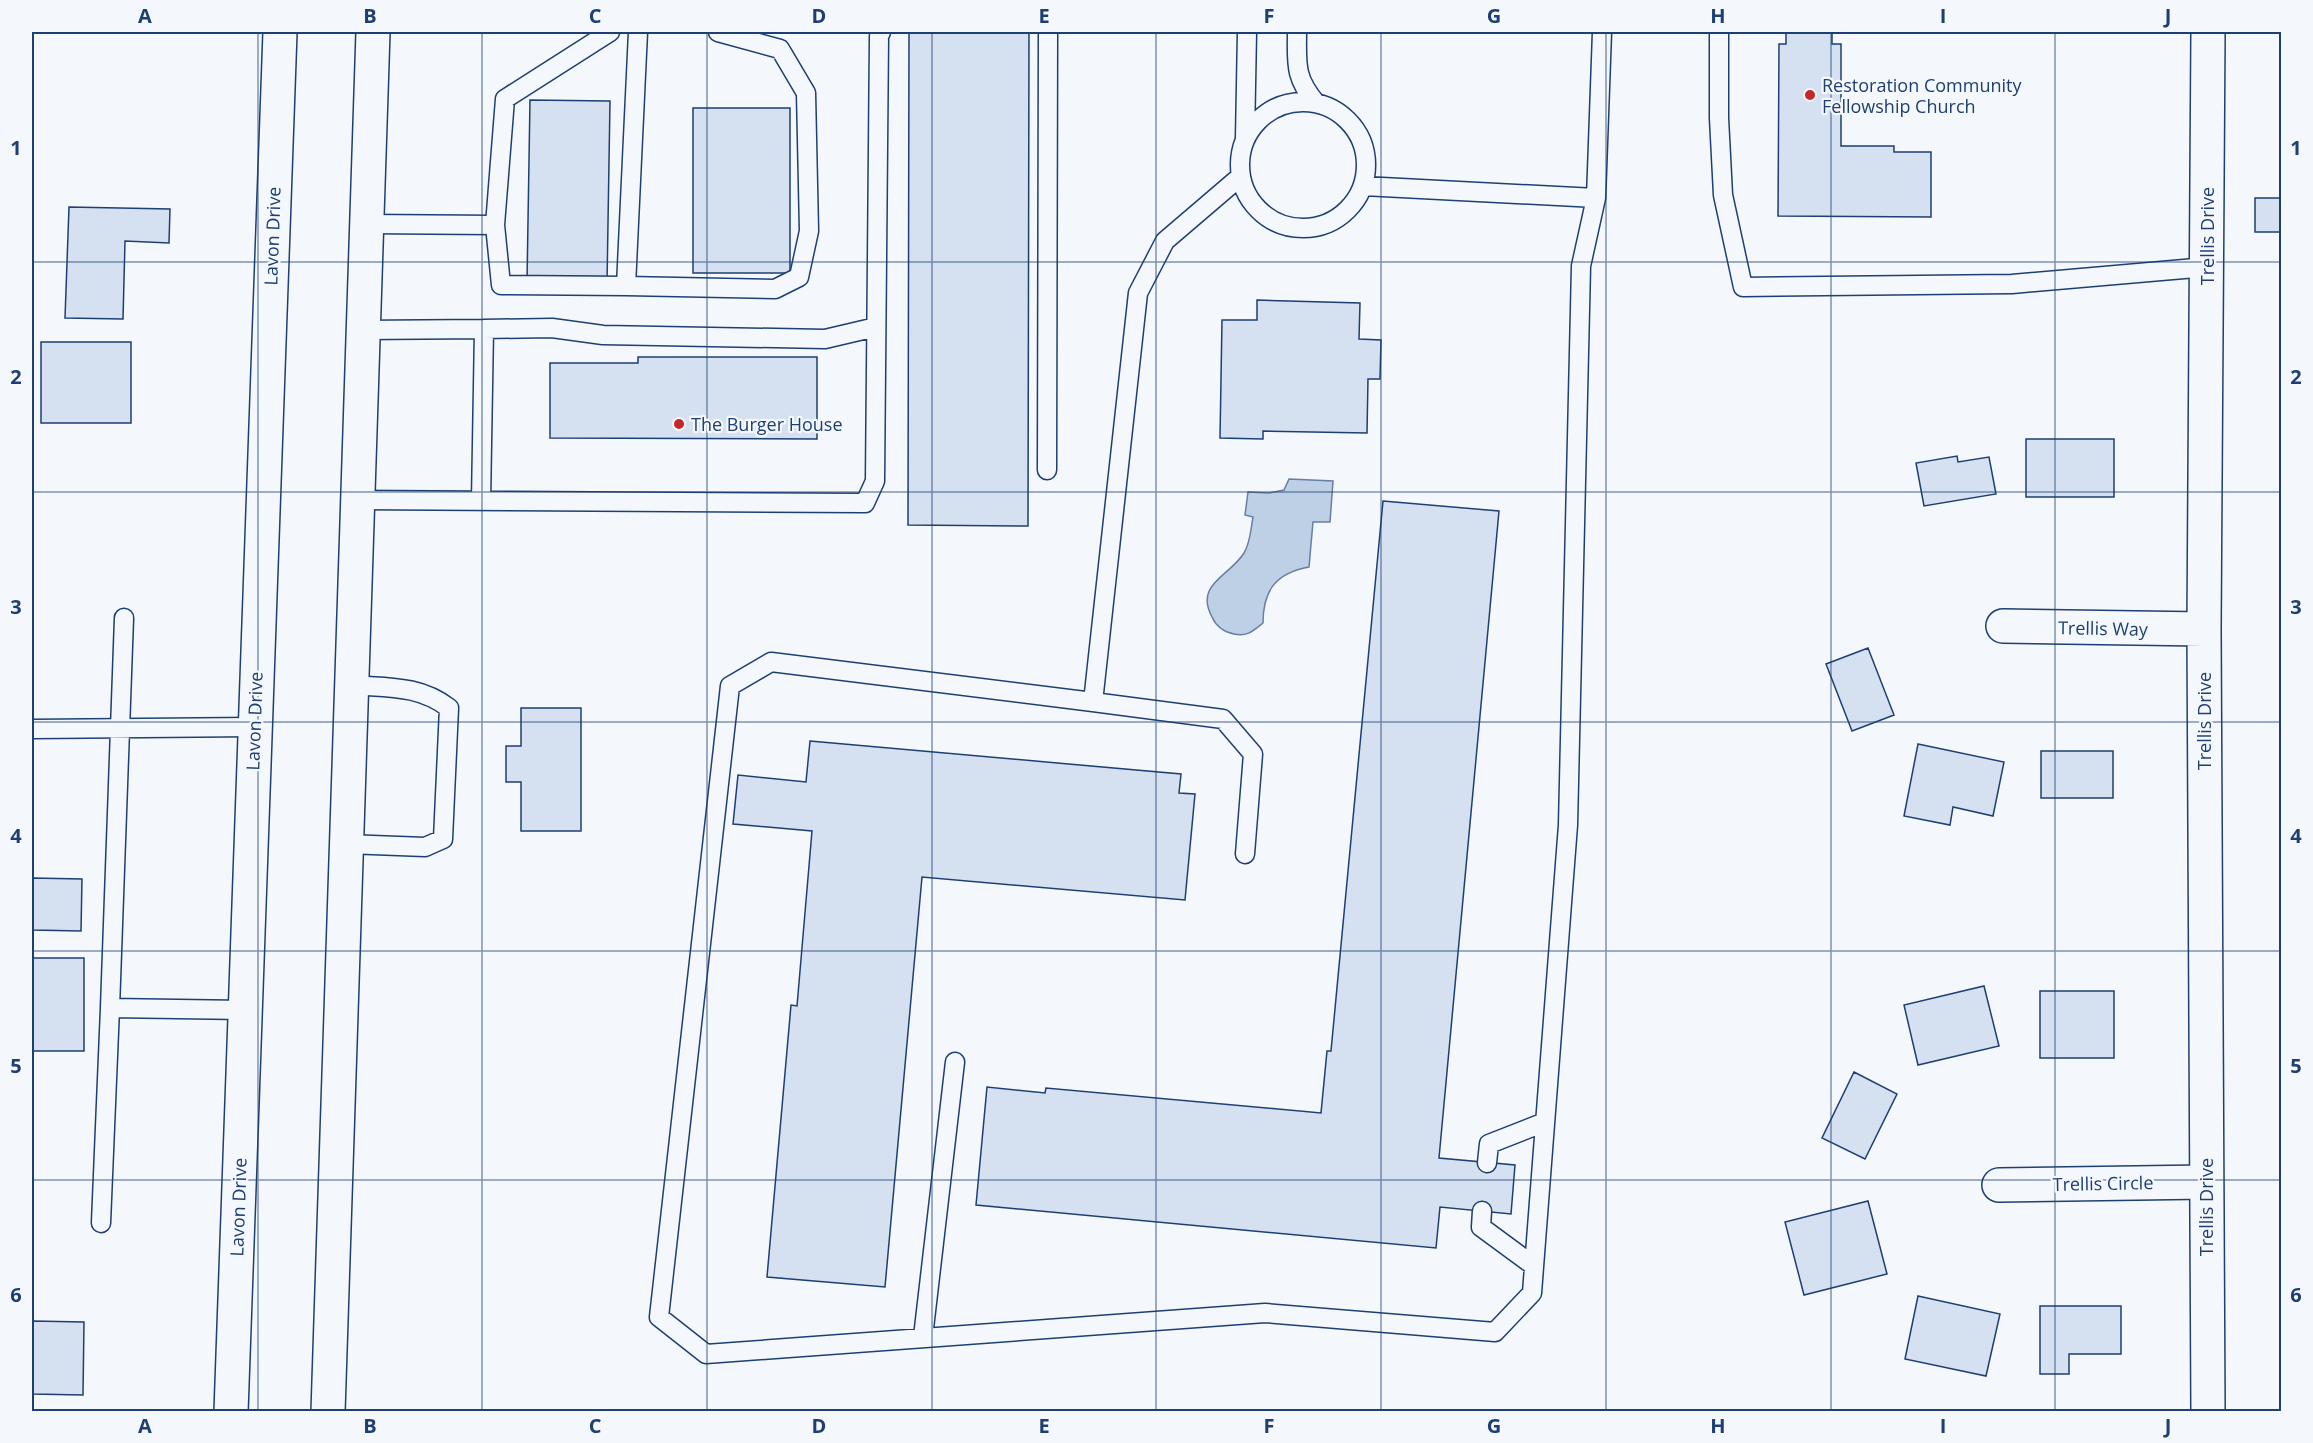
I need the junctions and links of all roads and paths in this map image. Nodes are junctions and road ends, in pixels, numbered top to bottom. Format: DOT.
graph roads {
  1 [pos="280,32"];
  2 [pos="373,32"];
  3 [pos="610,32"];
  4 [pos="638,32"];
  5 [pos="718,32"];
  6 [pos="881,32"];
  7 [pos="1048,32"];
  8 [pos="1247,32"];
  9 [pos="1297,32"];
  10 [pos="1602,32"];
  11 [pos="1719,32"];
  12 [pos="2208,32"];
  13 [pos="1316,103"];
  14 [pos="1245,139"];
  15 [pos="1240,176"];
  16 [pos="1363,186"];
  17 [pos="1596,198"];
  18 [pos="366,224"];
  19 [pos="495,225"];
  20 [pos="2207,267"];
  21 [pos="626,286"];
  22 [pos="876,327"];
  23 [pos="484,328"];
  24 [pos="362,330"];
  25 [pos="1047,470"];
  26 [pos="357,500"];
  27 [pos="481,501"];
  28 [pos="124,618"];
  29 [pos="2003,626"];
  30 [pos="2204,629"];
  31 [pos="352,685"];
  32 [pos="1093,702"];
  33 [pos="254,727"];
  34 [pos="120,728"];
  35 [pos="32,729"];
  36 [pos="346,844"];
  37 [pos="1245,854"];
  38 [pos="110,1008"];
  39 [pos="244,1010"];
  40 [pos="955,1062"];
  41 [pos="1545,1122"];
  42 [pos="1487,1163"];
  43 [pos="2206,1182"];
  44 [pos="2000,1185"];
  45 [pos="1482,1211"];
  46 [pos="100,1223"];
  47 [pos="1534,1266"];
  48 [pos="923,1338"];
  49 [pos="231,1412"];
  50 [pos="328,1412"];
  51 [pos="2208,1412"];
  1 -- 33 [label="main road, Lavon Drive"];
  2 -- 18 [label="main road"];
  3 -- 19 [label="lane"];
  4 -- 21 [label="lane"];
  5 -- 21 [label="lane"];
  6 -- 22 [label="lane"];
  7 -- 25 [label="lane"];
  8 -- 14 [label="lane"];
  9 -- 13 [label="lane"];
  10 -- 17 [label="lane"];
  11 -- 20 [label="lane"];
  12 -- 20 [label="main road, Trellis Drive"];
  13 -- 14 [label="lane"];
  13 -- 16 [label="lane"];
  14 -- 15 [label="lane"];
  15 -- 16 [label="lane"];
  15 -- 32 [label="lane"];
  16 -- 17 [label="lane"];
  17 -- 41 [label="lane"];
  18 -- 19 [label="lane"];
  18 -- 24 [label="main road"];
  19 -- 21 [label="lane"];
  20 -- 30 [label="main road, Trellis Drive"];
  22 -- 23 [label="lane"];
  22 -- 27 [label="lane"];
  23 -- 24 [label="lane"];
  23 -- 27 [label="lane"];
  24 -- 26 [label="main road"];
  26 -- 27 [label="lane"];
  26 -- 31 [label="main road"];
  28 -- 34 [label="lane"];
  29 -- 30 [label="main road, Trellis Way"];
  30 -- 43 [label="main road, Trellis Drive"];
  31 -- 36 [label="main road"];
  31 -- 36 [label="lane"];
  32 -- 37 [label="lane"];
  32 -- 48 [label="lane"];
  33 -- 34 [label="lane"];
  33 -- 39 [label="main road, Lavon Drive"];
  34 -- 35 [label="lane"];
  34 -- 38 [label="lane"];
  36 -- 50 [label="main road"];
  38 -- 39 [label="lane"];
  38 -- 46 [label="lane"];
  39 -- 49 [label="main road, Lavon Drive"];
  40 -- 48 [label="lane"];
  41 -- 42 [label="lane"];
  41 -- 47 [label="lane"];
  43 -- 44 [label="main road, Trellis Circle"];
  43 -- 51 [label="main road, Trellis Drive"];
  45 -- 47 [label="lane"];
  47 -- 48 [label="lane"];
}
